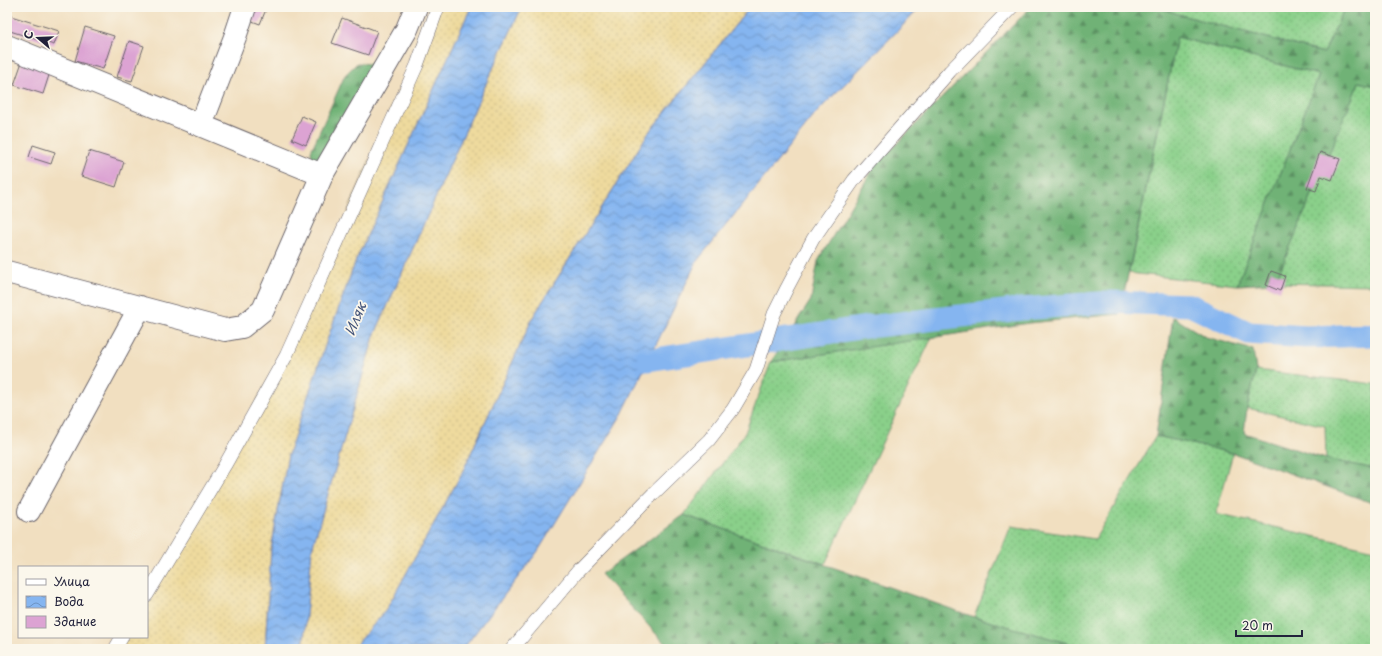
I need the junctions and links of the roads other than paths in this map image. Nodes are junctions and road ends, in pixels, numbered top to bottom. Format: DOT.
graph roads {
  1 [pos="245,7"];
  2 [pos="416,7"];
  3 [pos="438,7"];
  4 [pos="1012,7"];
  5 [pos="7,46"];
  6 [pos="201,125"];
  7 [pos="322,175"];
  8 [pos="7,272"];
  9 [pos="140,307"];
  10 [pos="29,512"];
  11 [pos="148,594"];
  12 [pos="121,638"];
  13 [pos="115,649"];
  14 [pos="512,649"];
  1 -- 6 [label="street"];
  2 -- 7 [label="street"];
  3 -- 11 [label="lane"];
  4 -- 14 [label="lane"];
  5 -- 6 [label="street"];
  6 -- 7 [label="street"];
  7 -- 9 [label="street"];
  8 -- 9 [label="street"];
  9 -- 10 [label="street"];
  12 -- 13 [label="lane"];
}
